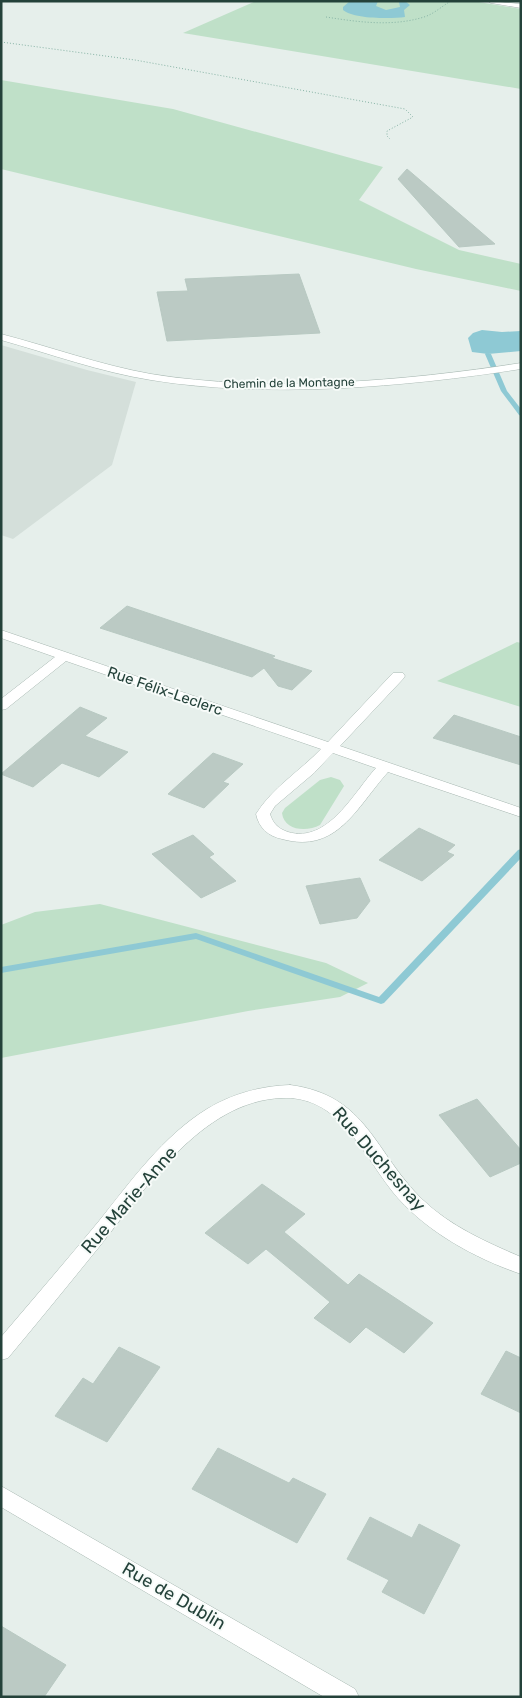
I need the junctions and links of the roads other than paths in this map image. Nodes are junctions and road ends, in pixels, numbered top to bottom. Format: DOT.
graph roads {
  1 [pos="491,1"];
  2 [pos="521,6"];
  3 [pos="1,337"];
  4 [pos="517,367"];
  5 [pos="1,634"];
  6 [pos="64,656"];
  7 [pos="398,676"];
  8 [pos="1,706"];
  9 [pos="329,747"];
  10 [pos="385,766"];
  11 [pos="521,813"];
  12 [pos="286,1091"];
  13 [pos="521,1266"];
  14 [pos="1,1352"];
  15 [pos="1,1496"];
  16 [pos="344,1696"];
  1 -- 2 [label="street"];
  3 -- 4 [label="street, Chemin de la Montagne"];
  5 -- 6 [label="street, Rue Félix-Leclerc"];
  6 -- 8 [label="street"];
  6 -- 9 [label="street, Rue Félix-Leclerc"];
  7 -- 9 [label="street"];
  9 -- 10 [label="street, Rue Félix-Leclerc"];
  9 -- 10 [label="street"];
  10 -- 11 [label="street, Rue Félix-Leclerc"];
  12 -- 13 [label="street, Rue Duchesnay"];
  12 -- 14 [label="street, Rue Marie-Anne"];
  15 -- 16 [label="street, Rue de Dublin"];
}
